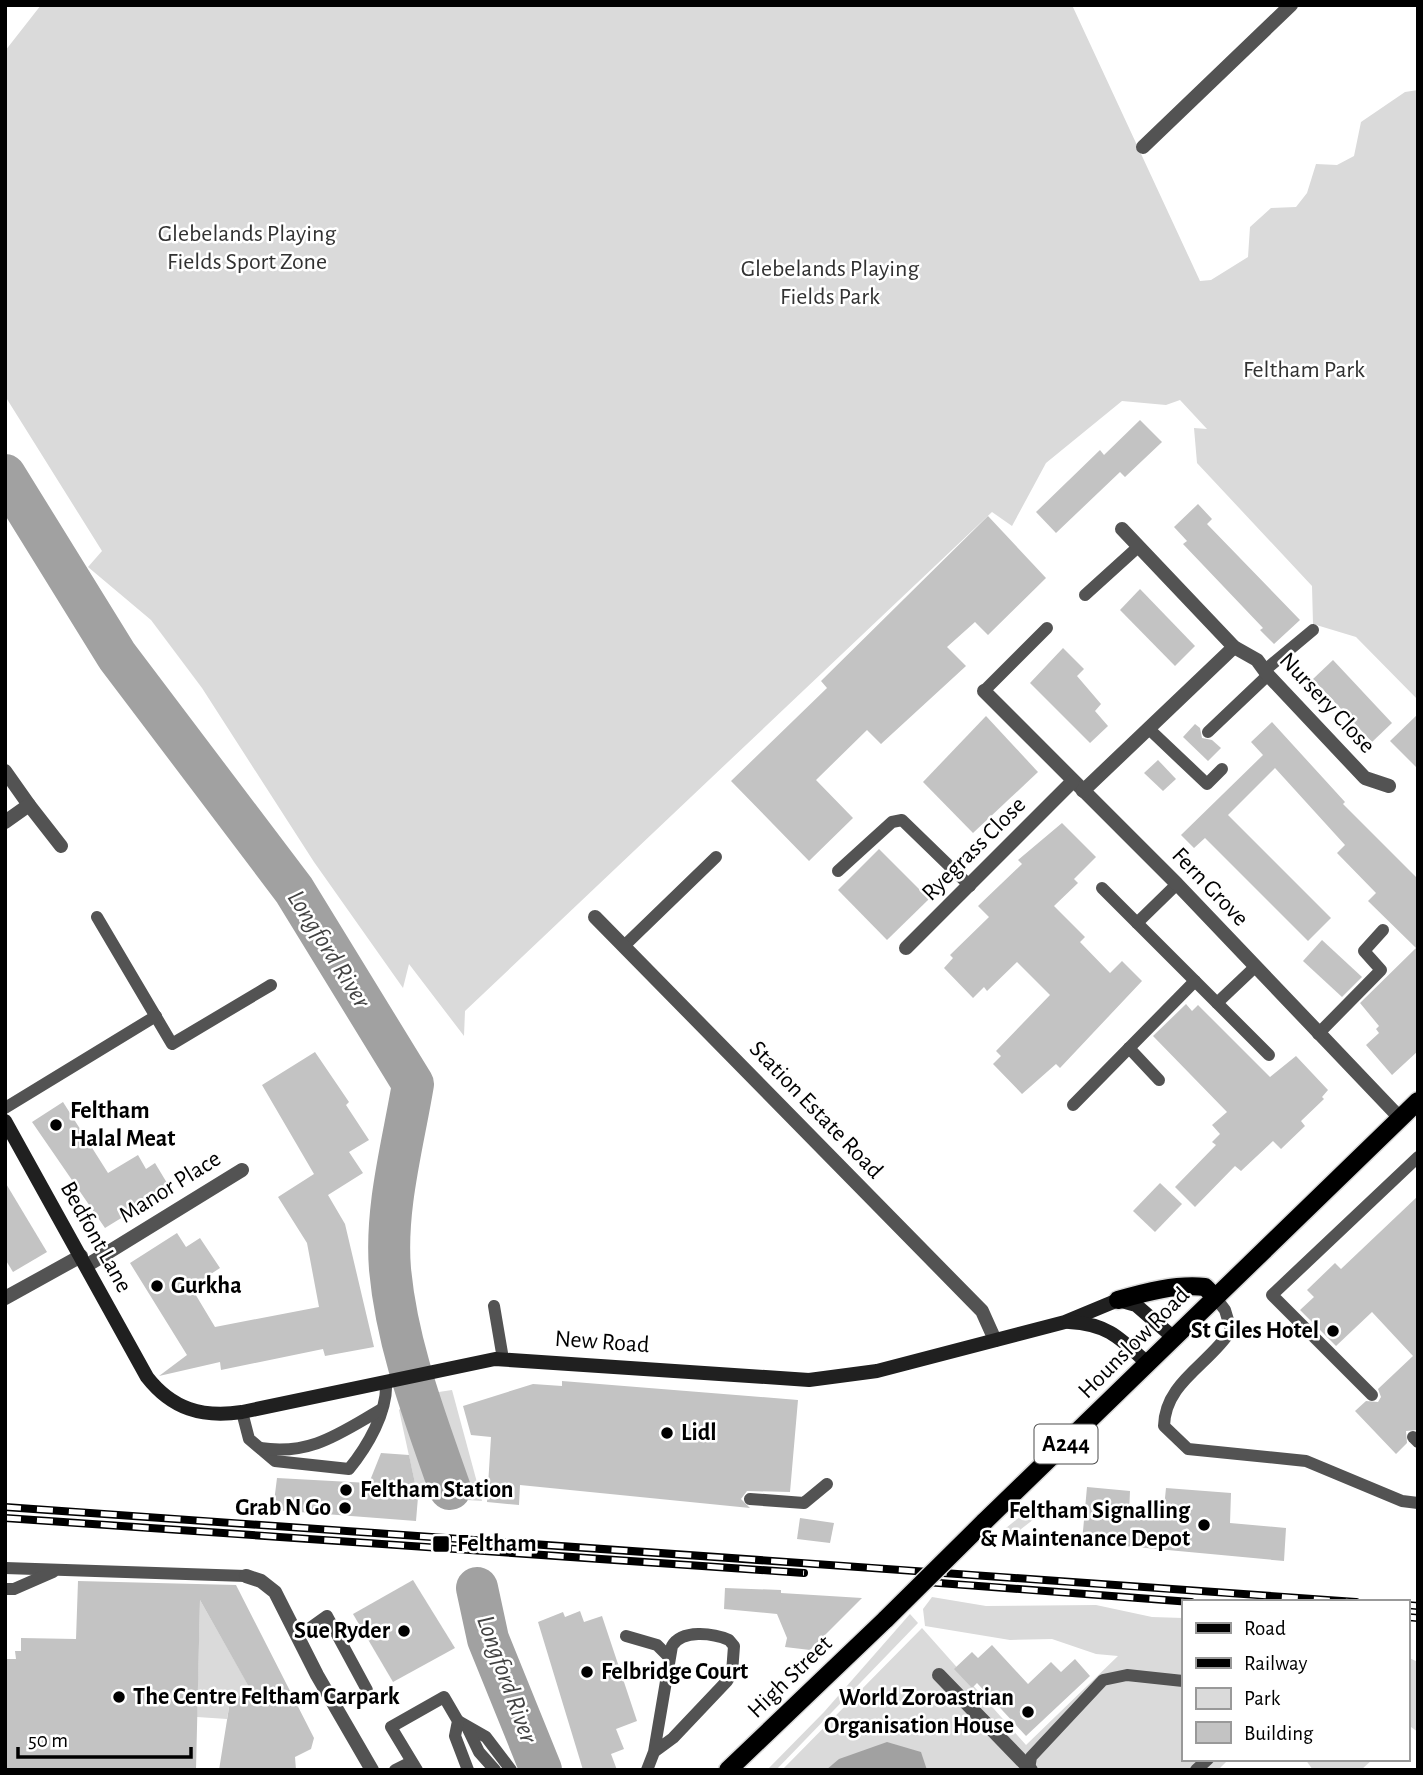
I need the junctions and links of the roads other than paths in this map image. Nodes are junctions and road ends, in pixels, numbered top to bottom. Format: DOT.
graph roads {
  1 [pos="1291,5"];
  2 [pos="1143,147"];
  3 [pos="1122,529"];
  4 [pos="1138,547"];
  5 [pos="1085,595"];
  6 [pos="1047,628"];
  7 [pos="1313,630"];
  8 [pos="1234,647"];
  9 [pos="1266,673"];
  10 [pos="984,691"];
  11 [pos="1149,729"];
  12 [pos="1208,732"];
  13 [pos="1222,769"];
  14 [pos="5,771"];
  15 [pos="1078,786"];
  16 [pos="1389,786"];
  17 [pos="29,805"];
  18 [pos="5,822"];
  19 [pos="61,846"];
  20 [pos="716,857"];
  21 [pos="838,871"];
  22 [pos="1177,884"];
  23 [pos="970,886"];
  24 [pos="1102,888"];
  25 [pos="97,917"];
  26 [pos="595,917"];
  27 [pos="1137,923"];
  28 [pos="1383,930"];
  29 [pos="624,946"];
  30 [pos="906,948"];
  31 [pos="1255,967"];
  32 [pos="1195,981"];
  33 [pos="271,985"];
  34 [pos="1217,1003"];
  35 [pos="156,1016"];
  36 [pos="1318,1034"];
  37 [pos="1129,1048"];
  38 [pos="1269,1055"];
  39 [pos="1159,1080"];
  40 [pos="1418,1101"];
  41 [pos="1073,1105"];
  42 [pos="5,1108"];
  43 [pos="1400,1118"];
  44 [pos="5,1121"];
  45 [pos="1418,1157"];
  46 [pos="242,1170"];
  47 [pos="84,1261"];
  48 [pos="1215,1297"];
  49 [pos="5,1298"];
  50 [pos="1118,1300"];
  51 [pos="495,1306"];
  52 [pos="1065,1322"];
  53 [pos="1174,1338"];
  54 [pos="995,1340"];
  55 [pos="503,1359"];
  56 [pos="1148,1364"];
  57 [pos="147,1377"];
  58 [pos="391,1381"];
  59 [pos="1372,1395"];
  60 [pos="382,1409"];
  61 [pos="242,1412"];
  62 [pos="257,1447"];
  63 [pos="827,1484"];
  64 [pos="750,1499"];
  65 [pos="1418,1503"];
  66 [pos="5,1568"];
  67 [pos="57,1570"];
  68 [pos="246,1576"];
  69 [pos="8,1591"];
  70 [pos="886,1619"];
  71 [pos="299,1636"];
  72 [pos="626,1636"];
  73 [pos="668,1656"];
  74 [pos="939,1675"];
  75 [pos="1182,1681"];
  76 [pos="367,1690"];
  77 [pos="462,1724"];
  78 [pos="654,1752"];
  79 [pos="414,1766"];
  80 [pos="1030,1769"];
  81 [pos="372,1770"];
  82 [pos="394,1770"];
  83 [pos="468,1770"];
  84 [pos="495,1770"];
  85 [pos="511,1770"];
  86 [pos="648,1770"];
  87 [pos="728,1770"];
  1 -- 2 [label="street"];
  3 -- 4 [label="street, Nursery Close"];
  4 -- 5 [label="lane"];
  4 -- 8 [label="street, Nursery Close"];
  6 -- 10 [label="lane"];
  7 -- 9 [label="lane"];
  8 -- 9 [label="street, Nursery Close"];
  8 -- 11 [label="street"];
  9 -- 12 [label="lane"];
  9 -- 16 [label="street, Nursery Close"];
  10 -- 15 [label="street, Fern Grove"];
  11 -- 13 [label="lane"];
  11 -- 15 [label="street"];
  14 -- 17 [label="street"];
  15 -- 22 [label="street, Fern Grove"];
  15 -- 23 [label="street, Ryegrass Close"];
  17 -- 18 [label="street"];
  17 -- 19 [label="street"];
  20 -- 29 [label="lane"];
  21 -- 23 [label="lane"];
  22 -- 27 [label="lane"];
  22 -- 31 [label="street, Fern Grove"];
  23 -- 30 [label="street, Ryegrass Close"];
  24 -- 27 [label="lane"];
  25 -- 35 [label="lane"];
  26 -- 29 [label="street, Station Estate Road"];
  27 -- 32 [label="lane"];
  28 -- 36 [label="lane"];
  29 -- 54 [label="street, Station Estate Road"];
  31 -- 34 [label="lane"];
  31 -- 36 [label="street, Fern Grove"];
  32 -- 34 [label="lane"];
  32 -- 37 [label="lane"];
  33 -- 35 [label="lane"];
  34 -- 38 [label="lane"];
  35 -- 42 [label="lane"];
  36 -- 43 [label="street, Fern Grove"];
  37 -- 39 [label="lane"];
  37 -- 41 [label="lane"];
  40 -- 43 [label="main road, Hounslow Road / A244"];
  43 -- 48 [label="main road, Hounslow Road / A244"];
  44 -- 47 [label="main road, Bedfont Lane"];
  45 -- 59 [label="lane"];
  46 -- 47 [label="street, Manor Place"];
  47 -- 49 [label="street, Manor Place"];
  47 -- 57 [label="main road, Bedfont Lane"];
  48 -- 50 [label="main road"];
  48 -- 53 [label="main road, Hounslow Road / A244"];
  48 -- 65 [label="lane"];
  50 -- 52 [label="main road"];
  50 -- 53 [label="main road"];
  51 -- 55 [label="lane"];
  52 -- 54 [label="main road, New Road"];
  52 -- 56 [label="main road"];
  53 -- 56 [label="main road, Hounslow Road / A244"];
  54 -- 55 [label="main road, New Road"];
  55 -- 58 [label="main road, New Road"];
  56 -- 70 [label="main road, Hounslow Road / A244, bridge"];
  57 -- 61 [label="main road, New Road"];
  58 -- 60 [label="lane"];
  58 -- 61 [label="main road, New Road"];
  60 -- 62 [label="lane"];
  60 -- 62 [label="lane"];
  61 -- 62 [label="lane"];
  63 -- 64 [label="lane"];
  66 -- 67 [label="lane"];
  67 -- 68 [label="lane"];
  67 -- 69 [label="lane"];
  68 -- 71 [label="street"];
  70 -- 87 [label="main road, High Street / A244"];
  71 -- 76 [label="lane"];
  71 -- 81 [label="street"];
  72 -- 73 [label="lane"];
  73 -- 78 [label="lane"];
  73 -- 78 [label="lane"];
  74 -- 80 [label="street"];
  75 -- 80 [label="lane"];
  77 -- 79 [label="lane"];
  77 -- 83 [label="lane"];
  77 -- 84 [label="lane"];
  77 -- 85 [label="lane"];
  78 -- 86 [label="lane"];
  79 -- 82 [label="lane"];
}
